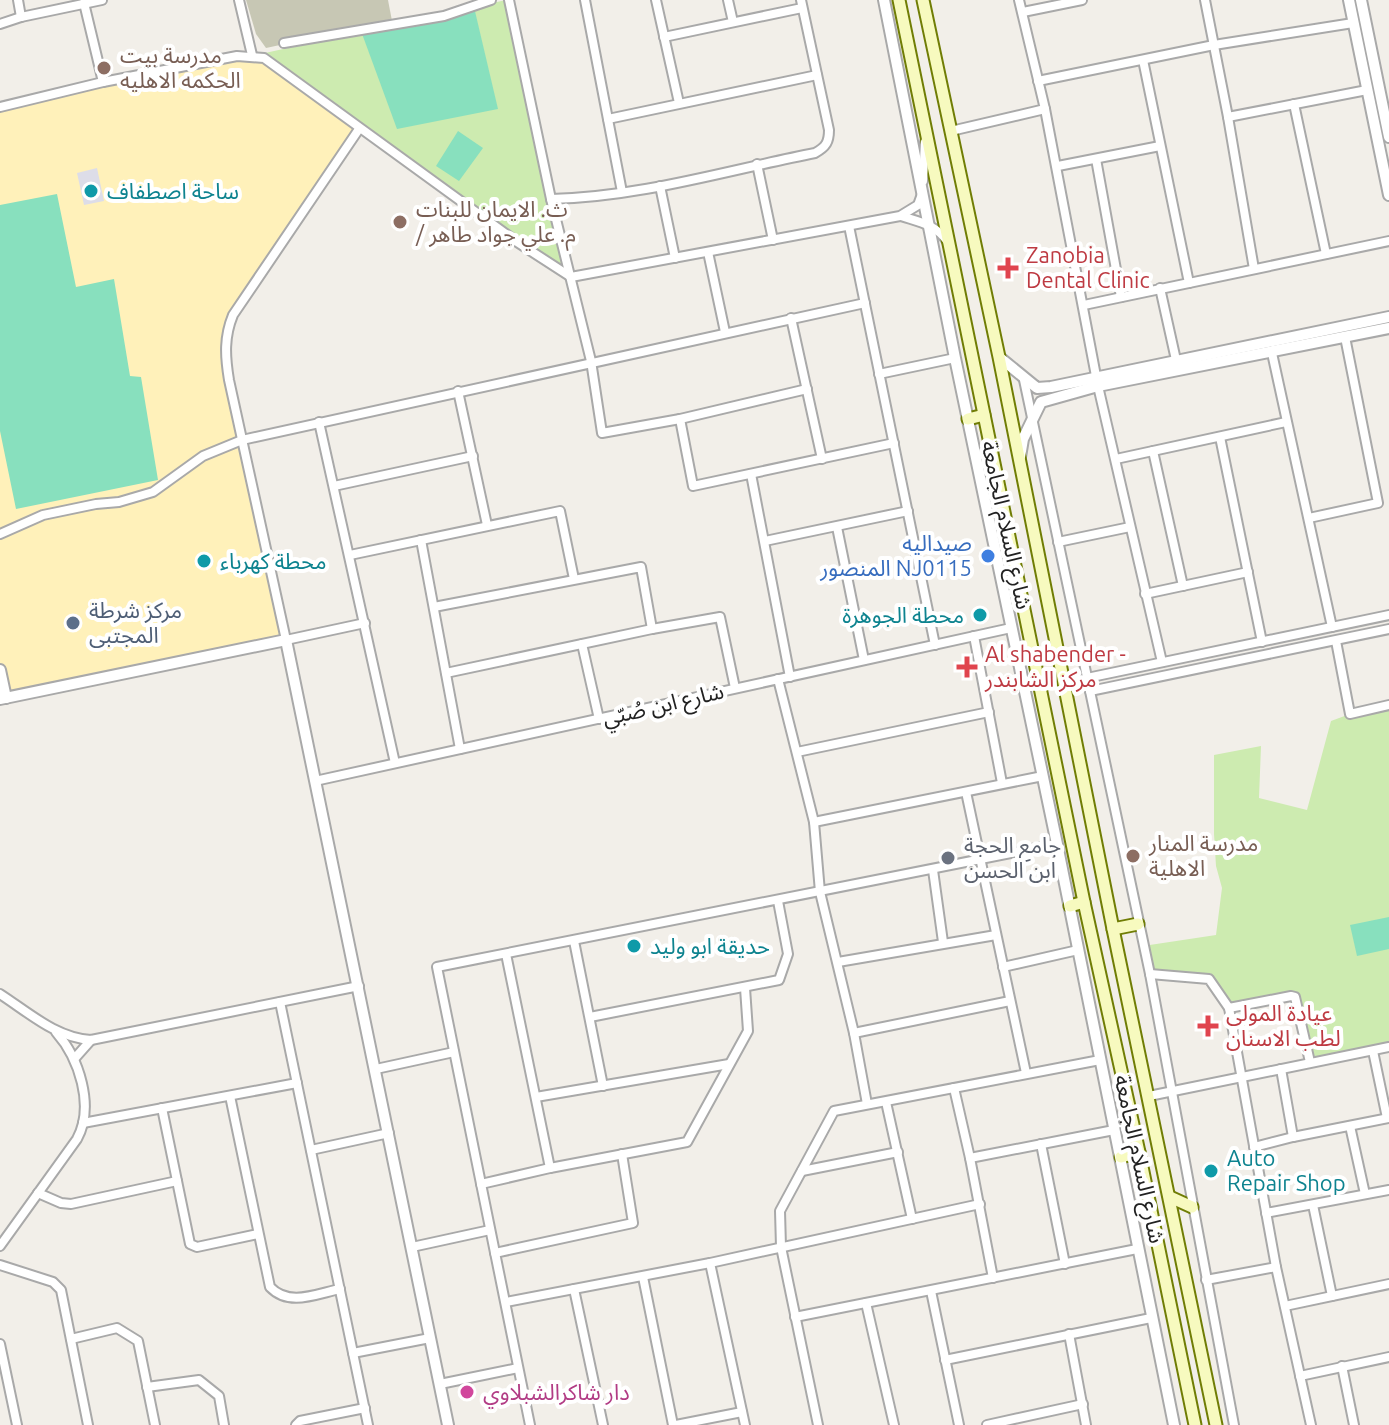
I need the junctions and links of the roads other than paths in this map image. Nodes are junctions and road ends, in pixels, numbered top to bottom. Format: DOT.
graph roads {
  1 [pos="18,0"];
  2 [pos="102,0"];
  3 [pos="239,0"];
  4 [pos="491,0"];
  5 [pos="509,0"];
  6 [pos="585,0"];
  7 [pos="656,0"];
  8 [pos="728,0"];
  9 [pos="884,0"];
  10 [pos="923,0"];
  11 [pos="1019,0"];
  12 [pos="1082,0"];
  13 [pos="1205,0"];
  14 [pos="1349,0"];
  15 [pos="1361,0"];
  16 [pos="84,3"];
  17 [pos="900,3"];
  18 [pos="802,4"];
  19 [pos="1023,12"];
  20 [pos="21,17"];
  21 [pos="733,22"];
  22 [pos="1353,23"];
  23 [pos="0,24"];
  24 [pos="930,34"];
  25 [pos="664,37"];
  26 [pos="907,38"];
  27 [pos="284,43"];
  28 [pos="1214,45"];
  29 [pos="252,55"];
  30 [pos="1143,60"];
  31 [pos="817,75"];
  32 [pos="1038,81"];
  33 [pos="103,82"];
  34 [pos="1367,90"];
  35 [pos="679,103"];
  36 [pos="1294,104"];
  37 [pos="1386,106"];
  38 [pos="0,107"];
  39 [pos="1045,109"];
  40 [pos="1228,117"];
  41 [pos="608,119"];
  42 [pos="359,129"];
  43 [pos="925,129"];
  44 [pos="951,131"];
  45 [pos="1389,137"];
  46 [pos="1160,146"];
  47 [pos="1096,159"];
  48 [pos="757,164"];
  49 [pos="1058,166"];
  50 [pos="660,186"];
  51 [pos="622,192"];
  52 [pos="922,193"];
  53 [pos="1389,195"];
  54 [pos="551,199"];
  55 [pos="900,216"];
  56 [pos="928,224"];
  57 [pos="849,226"];
  58 [pos="773,240"];
  59 [pos="1389,241"];
  60 [pos="949,245"];
  61 [pos="708,252"];
  62 [pos="1326,254"];
  63 [pos="675,258"];
  64 [pos="1254,269"];
  65 [pos="571,277"];
  66 [pos="1189,283"];
  67 [pos="1160,288"];
  68 [pos="1121,297"];
  69 [pos="865,303"];
  70 [pos="1084,305"];
  71 [pos="1389,317"];
  72 [pos="791,318"];
  73 [pos="1389,328"];
  74 [pos="725,332"];
  75 [pos="1345,337"];
  76 [pos="1272,353"];
  77 [pos="999,357"];
  78 [pos="955,358"];
  79 [pos="1176,360"];
  80 [pos="591,361"];
  81 [pos="879,374"];
  82 [pos="1024,380"];
  83 [pos="1097,381"];
  84 [pos="1037,388"];
  85 [pos="807,389"];
  86 [pos="458,391"];
  87 [pos="1041,402"];
  88 [pos="984,415"];
  89 [pos="1031,417"];
  90 [pos="680,419"];
  91 [pos="968,419"];
  92 [pos="319,422"];
  93 [pos="1286,422"];
  94 [pos="1220,437"];
  95 [pos="242,440"];
  96 [pos="894,443"];
  97 [pos="1153,451"];
  98 [pos="473,456"];
  99 [pos="822,459"];
  100 [pos="1020,459"];
  101 [pos="1116,459"];
  102 [pos="751,474"];
  103 [pos="334,486"];
  104 [pos="908,511"];
  105 [pos="1309,518"];
  106 [pos="487,525"];
  107 [pos="837,527"];
  108 [pos="1130,527"];
  109 [pos="0,534"];
  110 [pos="421,540"];
  111 [pos="765,541"];
  112 [pos="1058,542"];
  113 [pos="350,555"];
  114 [pos="1248,572"];
  115 [pos="574,579"];
  116 [pos="1183,586"];
  117 [pos="1145,594"];
  118 [pos="434,607"];
  119 [pos="1389,615"];
  120 [pos="365,623"];
  121 [pos="1332,627"];
  122 [pos="1011,628"];
  123 [pos="652,629"];
  124 [pos="1389,629"];
  125 [pos="974,636"];
  126 [pos="1054,638"];
  127 [pos="286,640"];
  128 [pos="1336,641"];
  129 [pos="1262,642"];
  130 [pos="1031,643"];
  131 [pos="582,644"];
  132 [pos="935,645"];
  133 [pos="864,660"];
  134 [pos="1162,662"];
  135 [pos="0,670"];
  136 [pos="1061,670"];
  137 [pos="446,673"];
  138 [pos="1037,674"];
  139 [pos="790,677"];
  140 [pos="1087,678"];
  141 [pos="778,679"];
  142 [pos="735,688"];
  143 [pos="1090,691"];
  144 [pos="3,699"];
  145 [pos="1389,705"];
  146 [pos="989,712"];
  147 [pos="599,719"];
  148 [pos="460,749"];
  149 [pos="797,752"];
  150 [pos="395,763"];
  151 [pos="1043,776"];
  152 [pos="315,781"];
  153 [pos="1002,783"];
  154 [pos="966,792"];
  155 [pos="814,822"];
  156 [pos="1057,844"];
  157 [pos="980,860"];
  158 [pos="933,870"];
  159 [pos="820,892"];
  160 [pos="778,901"];
  161 [pos="1084,902"];
  162 [pos="1070,906"];
  163 [pos="1138,924"];
  164 [pos="1113,929"];
  165 [pos="996,935"];
  166 [pos="574,941"];
  167 [pos="943,942"];
  168 [pos="1078,950"];
  169 [pos="506,954"];
  170 [pos="838,962"];
  171 [pos="1003,967"];
  172 [pos="1150,974"];
  173 [pos="359,986"];
  174 [pos="745,988"];
  175 [pos="0,994"];
  176 [pos="1010,1001"];
  177 [pos="280,1002"];
  178 [pos="1229,1008"];
  179 [pos="590,1017"];
  180 [pos="50,1027"];
  181 [pos="854,1033"];
  182 [pos="91,1040"];
  183 [pos="1389,1047"];
  184 [pos="1373,1051"];
  185 [pos="454,1052"];
  186 [pos="75,1058"];
  187 [pos="1100,1060"];
  188 [pos="1310,1062"];
  189 [pos="729,1064"];
  190 [pos="376,1069"];
  191 [pos="1281,1069"];
  192 [pos="1026,1073"];
  193 [pos="1240,1079"];
  194 [pos="297,1083"];
  195 [pos="603,1086"];
  196 [pos="954,1088"];
  197 [pos="1171,1091"];
  198 [pos="230,1096"];
  199 [pos="1149,1096"];
  200 [pos="536,1097"];
  201 [pos="886,1102"];
  202 [pos="867,1104"];
  203 [pos="162,1108"];
  204 [pos="1388,1118"];
  205 [pos="83,1123"];
  206 [pos="1350,1126"];
  207 [pos="1114,1130"];
  208 [pos="389,1133"];
  209 [pos="1293,1137"];
  210 [pos="1041,1144"];
  211 [pos="1254,1147"];
  212 [pos="311,1150"];
  213 [pos="898,1152"];
  214 [pos="1139,1152"];
  215 [pos="622,1154"];
  216 [pos="1121,1157"];
  217 [pos="970,1158"];
  218 [pos="550,1168"];
  219 [pos="802,1171"];
  220 [pos="177,1181"];
  221 [pos="481,1184"];
  222 [pos="1389,1190"];
  223 [pos="38,1193"];
  224 [pos="1365,1194"];
  225 [pos="1170,1197"];
  226 [pos="980,1204"];
  227 [pos="1313,1205"];
  228 [pos="1192,1207"];
  229 [pos="1266,1213"];
  230 [pos="912,1219"];
  231 [pos="490,1230"];
  232 [pos="258,1234"];
  233 [pos="0,1246"];
  234 [pos="412,1247"];
  235 [pos="781,1247"];
  236 [pos="1137,1249"];
  237 [pos="495,1253"];
  238 [pos="710,1263"];
  239 [pos="1065,1264"];
  240 [pos="0,1265"];
  241 [pos="1276,1267"];
  242 [pos="643,1277"];
  243 [pos="993,1278"];
  244 [pos="1206,1280"];
  245 [pos="1389,1284"];
  246 [pos="340,1289"];
  247 [pos="574,1289"];
  248 [pos="931,1291"];
  249 [pos="1332,1296"];
  250 [pos="506,1302"];
  251 [pos="866,1303"];
  252 [pos="1285,1306"];
  253 [pos="795,1317"];
  254 [pos="1151,1318"];
  255 [pos="1197,1329"];
  256 [pos="1177,1332"];
  257 [pos="1069,1334"];
  258 [pos="430,1338"];
  259 [pos="71,1339"];
  260 [pos="0,1344"];
  261 [pos="353,1353"];
  262 [pos="1389,1357"];
  263 [pos="945,1360"];
  264 [pos="1342,1366"];
  265 [pos="518,1368"];
  266 [pos="1300,1376"];
  267 [pos="440,1384"];
  268 [pos="147,1387"];
  269 [pos="1083,1404"];
  270 [pos="365,1408"];
  271 [pos="742,1412"];
  272 [pos="17,1425"];
  273 [pos="88,1425"];
  274 [pos="155,1425"];
  275 [pos="224,1425"];
  276 [pos="296,1425"];
  277 [pos="368,1425"];
  278 [pos="448,1425"];
  279 [pos="530,1425"];
  280 [pos="603,1425"];
  281 [pos="675,1425"];
  282 [pos="745,1425"];
  283 [pos="818,1425"];
  284 [pos="894,1425"];
  285 [pos="959,1425"];
  286 [pos="987,1425"];
  287 [pos="1086,1425"];
  288 [pos="1174,1425"];
  289 [pos="1195,1425"];
  290 [pos="1216,1425"];
  291 [pos="1234,1425"];
  292 [pos="1311,1425"];
  293 [pos="1354,1425"];
  1 -- 20 [label="street"];
  2 -- 16 [label="street"];
  3 -- 29 [label="street"];
  4 -- 27 [label="street"];
  5 -- 54 [label="street"];
  6 -- 41 [label="street"];
  7 -- 25 [label="street"];
  8 -- 21 [label="street"];
  9 -- 52 [label="street"];
  10 -- 17 [label="main road"];
  10 -- 24 [label="main road, شارع السلام الجامعة"];
  11 -- 19 [label="street"];
  12 -- 19 [label="street"];
  13 -- 28 [label="street"];
  14 -- 22 [label="street"];
  15 -- 37 [label="street"];
  16 -- 20 [label="street"];
  16 -- 33 [label="street"];
  17 -- 26 [label="main road, شارع السلام الجامعة"];
  18 -- 21 [label="street"];
  18 -- 31 [label="street"];
  19 -- 32 [label="street"];
  20 -- 23 [label="street"];
  21 -- 25 [label="street"];
  22 -- 28 [label="street"];
  22 -- 34 [label="street"];
  24 -- 26 [label="main road"];
  24 -- 44 [label="main road, شارع السلام الجامعة"];
  25 -- 35 [label="street"];
  26 -- 43 [label="main road, شارع السلام الجامعة"];
  28 -- 30 [label="street"];
  28 -- 40 [label="street"];
  29 -- 33 [label="street"];
  29 -- 42 [label="street"];
  30 -- 32 [label="street"];
  30 -- 46 [label="street"];
  31 -- 35 [label="street"];
  31 -- 48 [label="street"];
  32 -- 39 [label="street"];
  33 -- 38 [label="street"];
  34 -- 36 [label="street"];
  34 -- 53 [label="street"];
  35 -- 41 [label="street"];
  36 -- 40 [label="street"];
  36 -- 62 [label="street"];
  37 -- 45 [label="street"];
  39 -- 44 [label="street"];
  39 -- 49 [label="street"];
  40 -- 64 [label="street"];
  41 -- 51 [label="street"];
  42 -- 65 [label="street"];
  42 -- 95 [label="street"];
  43 -- 52 [label="street"];
  43 -- 60 [label="main road, شارع السلام الجامعة"];
  44 -- 77 [label="main road, شارع السلام الجامعة"];
  46 -- 47 [label="street"];
  46 -- 66 [label="street"];
  47 -- 49 [label="street"];
  47 -- 68 [label="street"];
  48 -- 50 [label="street"];
  48 -- 58 [label="street"];
  49 -- 70 [label="street"];
  50 -- 51 [label="street"];
  50 -- 63 [label="street"];
  51 -- 54 [label="street"];
  52 -- 55 [label="street"];
  52 -- 56 [label="street"];
  54 -- 65 [label="street"];
  55 -- 56 [label="street"];
  55 -- 57 [label="street"];
  56 -- 60 [label="street"];
  56 -- 78 [label="street"];
  57 -- 58 [label="street"];
  57 -- 69 [label="street"];
  58 -- 61 [label="street"];
  59 -- 62 [label="street"];
  60 -- 88 [label="main road, شارع السلام الجامعة"];
  61 -- 63 [label="street"];
  61 -- 74 [label="street"];
  62 -- 64 [label="street"];
  63 -- 65 [label="street"];
  64 -- 66 [label="street"];
  65 -- 80 [label="street"];
  66 -- 67 [label="street"];
  67 -- 68 [label="street"];
  67 -- 79 [label="street"];
  68 -- 70 [label="street"];
  69 -- 72 [label="street"];
  69 -- 81 [label="street"];
  70 -- 83 [label="street"];
  71 -- 79 [label="street"];
  72 -- 74 [label="street"];
  72 -- 85 [label="street"];
  73 -- 75 [label="street"];
  74 -- 80 [label="street"];
  75 -- 76 [label="street"];
  75 -- 105 [label="street"];
  76 -- 83 [label="street"];
  76 -- 93 [label="street"];
  77 -- 82 [label="street"];
  77 -- 100 [label="main road, شارع السلام الجامعة"];
  78 -- 81 [label="street"];
  78 -- 91 [label="street"];
  79 -- 83 [label="street"];
  80 -- 86 [label="street"];
  80 -- 90 [label="street"];
  81 -- 96 [label="street"];
  82 -- 84 [label="street"];
  82 -- 89 [label="street"];
  83 -- 84 [label="street"];
  83 -- 87 [label="street"];
  83 -- 101 [label="street"];
  84 -- 87 [label="street"];
  85 -- 90 [label="street"];
  85 -- 99 [label="street"];
  86 -- 92 [label="street"];
  86 -- 98 [label="street"];
  87 -- 89 [label="street"];
  88 -- 91 [label="main road"];
  88 -- 130 [label="main road, شارع السلام الجامعة"];
  89 -- 100 [label="street"];
  89 -- 112 [label="street"];
  90 -- 102 [label="street"];
  91 -- 122 [label="street"];
  92 -- 95 [label="street"];
  92 -- 103 [label="street"];
  93 -- 94 [label="street"];
  93 -- 105 [label="street"];
  94 -- 97 [label="street"];
  94 -- 114 [label="street"];
  95 -- 109 [label="street"];
  95 -- 127 [label="street"];
  96 -- 99 [label="street"];
  96 -- 104 [label="street"];
  97 -- 101 [label="street"];
  97 -- 116 [label="street"];
  98 -- 103 [label="street"];
  98 -- 106 [label="street"];
  99 -- 102 [label="street"];
  100 -- 126 [label="main road, شارع السلام الجامعة"];
  101 -- 108 [label="street"];
  102 -- 111 [label="street"];
  103 -- 113 [label="street"];
  104 -- 107 [label="street"];
  104 -- 132 [label="street"];
  105 -- 121 [label="street"];
  106 -- 110 [label="street"];
  106 -- 115 [label="street"];
  107 -- 111 [label="street"];
  107 -- 133 [label="street"];
  108 -- 112 [label="street"];
  108 -- 117 [label="street"];
  110 -- 113 [label="street"];
  110 -- 118 [label="street"];
  111 -- 139 [label="street"];
  112 -- 140 [label="street"];
  113 -- 120 [label="street"];
  114 -- 116 [label="street"];
  114 -- 129 [label="street"];
  115 -- 118 [label="street"];
  115 -- 123 [label="street"];
  116 -- 117 [label="street"];
  117 -- 134 [label="street"];
  118 -- 137 [label="street"];
  119 -- 121 [label="street"];
  120 -- 127 [label="street"];
  120 -- 150 [label="street"];
  121 -- 129 [label="street"];
  122 -- 125 [label="street, شارع ابن صُبّي"];
  122 -- 151 [label="street"];
  123 -- 131 [label="street"];
  123 -- 142 [label="street"];
  124 -- 128 [label="street"];
  125 -- 132 [label="street, شارع ابن صُبّي"];
  125 -- 146 [label="street"];
  126 -- 130 [label="main road"];
  126 -- 136 [label="main road, شارع السلام الجامعة"];
  127 -- 144 [label="street"];
  127 -- 152 [label="street"];
  128 -- 143 [label="street"];
  128 -- 145 [label="street"];
  129 -- 134 [label="street"];
  130 -- 138 [label="main road, شارع السلام الجامعة"];
  131 -- 137 [label="street"];
  131 -- 147 [label="street"];
  132 -- 133 [label="street, شارع ابن صُبّي"];
  133 -- 139 [label="street, شارع ابن صُبّي"];
  134 -- 140 [label="street"];
  135 -- 144 [label="street"];
  136 -- 138 [label="main road"];
  136 -- 164 [label="main road, شارع السلام الجامعة"];
  137 -- 148 [label="street"];
  138 -- 161 [label="main road, شارع السلام الجامعة"];
  139 -- 141 [label="street, شارع ابن صُبّي"];
  140 -- 143 [label="street"];
  141 -- 142 [label="street, شارع ابن صُبّي"];
  141 -- 149 [label="street"];
  142 -- 147 [label="street, شارع ابن صُبّي"];
  143 -- 163 [label="street"];
  146 -- 149 [label="street"];
  146 -- 153 [label="street"];
  147 -- 148 [label="street, شارع ابن صُبّي"];
  148 -- 150 [label="street, شارع ابن صُبّي"];
  149 -- 155 [label="street"];
  150 -- 152 [label="street, شارع ابن صُبّي"];
  151 -- 153 [label="street"];
  151 -- 156 [label="street"];
  152 -- 173 [label="street"];
  153 -- 154 [label="street"];
  154 -- 155 [label="street"];
  154 -- 157 [label="street"];
  155 -- 159 [label="street"];
  156 -- 157 [label="street"];
  156 -- 162 [label="street"];
  157 -- 158 [label="street"];
  157 -- 165 [label="street"];
  158 -- 159 [label="street"];
  158 -- 167 [label="street"];
  159 -- 160 [label="street"];
  159 -- 170 [label="street"];
  160 -- 166 [label="street"];
  160 -- 174 [label="street"];
  161 -- 162 [label="main road"];
  161 -- 214 [label="main road, شارع السلام الجامعة"];
  162 -- 168 [label="street"];
  163 -- 164 [label="main road"];
  163 -- 172 [label="street"];
  164 -- 199 [label="main road, شارع السلام الجامعة"];
  165 -- 167 [label="street"];
  165 -- 171 [label="street"];
  166 -- 169 [label="street"];
  166 -- 179 [label="street"];
  167 -- 170 [label="street"];
  168 -- 171 [label="street"];
  168 -- 187 [label="street"];
  169 -- 185 [label="street"];
  169 -- 200 [label="street"];
  170 -- 181 [label="street"];
  171 -- 176 [label="street"];
  172 -- 178 [label="street"];
  172 -- 197 [label="street"];
  173 -- 177 [label="street"];
  173 -- 190 [label="street"];
  174 -- 179 [label="street"];
  174 -- 189 [label="street"];
  175 -- 180 [label="street"];
  176 -- 181 [label="street"];
  176 -- 192 [label="street"];
  177 -- 182 [label="street"];
  177 -- 194 [label="street"];
  178 -- 188 [label="street"];
  178 -- 193 [label="street"];
  179 -- 195 [label="street"];
  180 -- 182 [label="street"];
  180 -- 186 [label="street"];
  181 -- 202 [label="street"];
  182 -- 186 [label="street"];
  183 -- 184 [label="street"];
  184 -- 188 [label="street"];
  184 -- 204 [label="street"];
  185 -- 190 [label="street"];
  185 -- 221 [label="street"];
  186 -- 205 [label="street"];
  187 -- 192 [label="street"];
  187 -- 207 [label="street"];
  188 -- 191 [label="street"];
  189 -- 195 [label="street"];
  189 -- 215 [label="street"];
  190 -- 208 [label="street"];
  191 -- 193 [label="street"];
  191 -- 209 [label="street"];
  192 -- 196 [label="street"];
  193 -- 197 [label="street"];
  193 -- 211 [label="street"];
  194 -- 198 [label="street"];
  194 -- 212 [label="street"];
  195 -- 200 [label="street"];
  196 -- 201 [label="street"];
  196 -- 217 [label="street"];
  197 -- 199 [label="street"];
  197 -- 228 [label="street"];
  198 -- 203 [label="street"];
  198 -- 232 [label="street"];
  199 -- 225 [label="main road, شارع السلام الجامعة"];
  200 -- 218 [label="street"];
  201 -- 202 [label="street"];
  201 -- 213 [label="street"];
  202 -- 219 [label="street"];
  203 -- 205 [label="street"];
  203 -- 220 [label="street"];
  204 -- 206 [label="street"];
  205 -- 223 [label="street"];
  206 -- 209 [label="street"];
  206 -- 224 [label="street"];
  207 -- 210 [label="street"];
  207 -- 216 [label="street"];
  208 -- 212 [label="street"];
  208 -- 234 [label="street"];
  209 -- 211 [label="street"];
  210 -- 217 [label="street"];
  210 -- 239 [label="street"];
  211 -- 229 [label="street"];
  212 -- 246 [label="street"];
  213 -- 219 [label="street"];
  213 -- 230 [label="street"];
  214 -- 216 [label="main road"];
  214 -- 256 [label="main road, شارع السلام الجامعة"];
  215 -- 218 [label="street"];
  215 -- 237 [label="street"];
  216 -- 236 [label="street"];
  217 -- 226 [label="street"];
  218 -- 221 [label="street"];
  219 -- 235 [label="street"];
  220 -- 223 [label="street"];
  220 -- 232 [label="street"];
  221 -- 231 [label="street"];
  222 -- 224 [label="street"];
  223 -- 233 [label="street"];
  224 -- 227 [label="street"];
  225 -- 228 [label="main road"];
  225 -- 255 [label="main road, شارع السلام الجامعة"];
  226 -- 230 [label="street"];
  226 -- 243 [label="street"];
  227 -- 229 [label="street"];
  227 -- 249 [label="street"];
  228 -- 244 [label="street"];
  229 -- 241 [label="street"];
  230 -- 235 [label="street"];
  231 -- 234 [label="street"];
  231 -- 237 [label="street"];
  232 -- 246 [label="street"];
  234 -- 258 [label="street"];
  235 -- 238 [label="street"];
  235 -- 253 [label="street"];
  236 -- 239 [label="street"];
  236 -- 254 [label="street"];
  237 -- 250 [label="street"];
  238 -- 242 [label="street"];
  238 -- 271 [label="street"];
  239 -- 243 [label="street"];
  240 -- 259 [label="street"];
  241 -- 244 [label="street"];
  241 -- 252 [label="street"];
  242 -- 247 [label="street"];
  242 -- 281 [label="street"];
  243 -- 248 [label="street"];
  244 -- 291 [label="street"];
  245 -- 249 [label="street"];
  246 -- 261 [label="street"];
  247 -- 250 [label="street"];
  247 -- 280 [label="street"];
  248 -- 251 [label="street"];
  248 -- 263 [label="street"];
  249 -- 252 [label="street"];
  250 -- 265 [label="street"];
  251 -- 253 [label="street"];
  251 -- 284 [label="street"];
  252 -- 266 [label="street"];
  253 -- 283 [label="street"];
  254 -- 257 [label="street"];
  254 -- 288 [label="street"];
  255 -- 256 [label="main road"];
  255 -- 290 [label="main road, شارع السلام الجامعة"];
  256 -- 289 [label="main road, شارع السلام الجامعة"];
  257 -- 263 [label="street"];
  257 -- 269 [label="street"];
  258 -- 261 [label="street"];
  258 -- 267 [label="street"];
  259 -- 268 [label="street"];
  259 -- 273 [label="street"];
  260 -- 272 [label="street"];
  261 -- 270 [label="street"];
  262 -- 264 [label="street"];
  263 -- 285 [label="street"];
  264 -- 266 [label="street"];
  264 -- 293 [label="street"];
  265 -- 267 [label="street"];
  265 -- 279 [label="street"];
  266 -- 292 [label="street"];
  267 -- 278 [label="street"];
  268 -- 274 [label="street"];
  268 -- 275 [label="street"];
  269 -- 286 [label="street"];
  269 -- 287 [label="street"];
  270 -- 276 [label="street"];
  270 -- 277 [label="street"];
  271 -- 281 [label="street"];
  271 -- 282 [label="street"];
}
